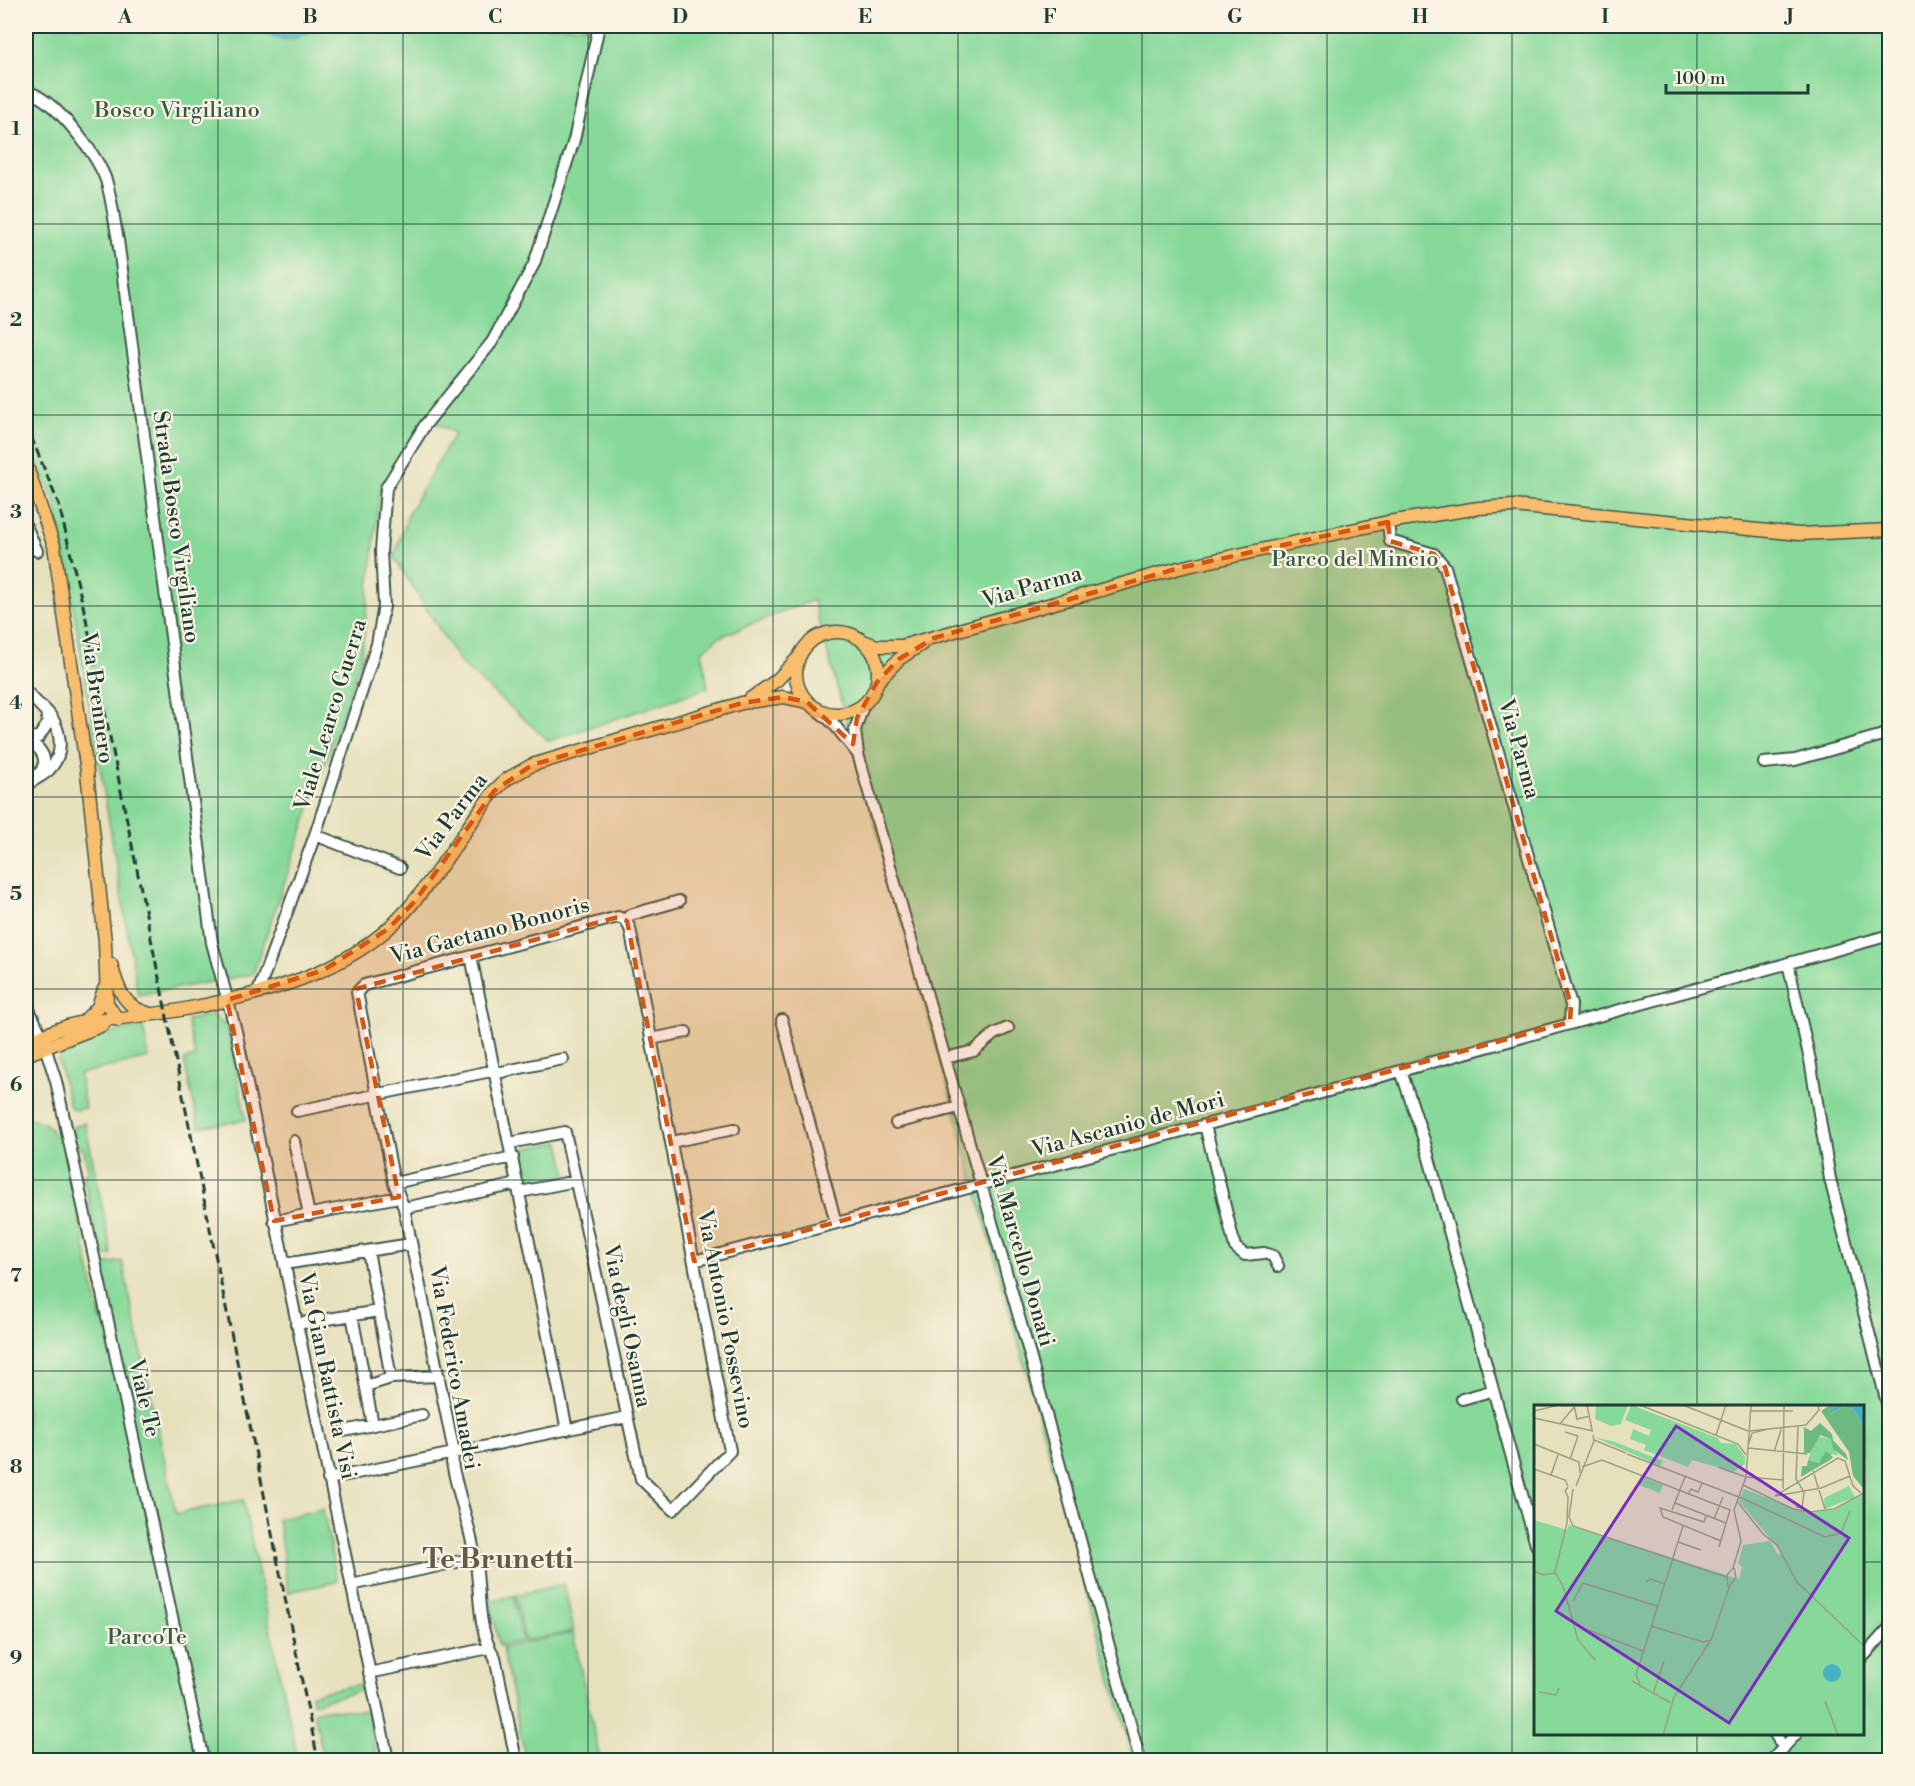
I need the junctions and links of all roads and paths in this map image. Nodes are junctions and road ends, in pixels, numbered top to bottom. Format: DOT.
graph roads {
  1 [pos="599,26"];
  2 [pos="26,91"];
  3 [pos="26,464"];
  4 [pos="1388,522"];
  5 [pos="26,526"];
  6 [pos="1890,530"];
  7 [pos="37,550"];
  8 [pos="934,638"];
  9 [pos="863,641"];
  10 [pos="798,657"];
  11 [pos="877,682"];
  12 [pos="26,691"];
  13 [pos="742,703"];
  14 [pos="40,705"];
  15 [pos="811,705"];
  16 [pos="863,706"];
  17 [pos="1890,733"];
  18 [pos="26,738"];
  19 [pos="858,754"];
  20 [pos="1764,763"];
  21 [pos="28,783"];
  22 [pos="315,835"];
  23 [pos="400,868"];
  24 [pos="678,901"];
  25 [pos="625,920"];
  26 [pos="1890,934"];
  27 [pos="105,942"];
  28 [pos="471,956"];
  29 [pos="1788,963"];
  30 [pos="364,985"];
  31 [pos="258,992"];
  32 [pos="121,995"];
  33 [pos="227,1000"];
  34 [pos="26,1003"];
  35 [pos="152,1015"];
  36 [pos="118,1020"];
  37 [pos="782,1020"];
  38 [pos="83,1022"];
  39 [pos="1570,1022"];
  40 [pos="1008,1028"];
  41 [pos="686,1032"];
  42 [pos="651,1039"];
  43 [pos="44,1041"];
  44 [pos="26,1044"];
  45 [pos="26,1055"];
  46 [pos="945,1058"];
  47 [pos="563,1059"];
  48 [pos="1401,1071"];
  49 [pos="497,1072"];
  50 [pos="379,1095"];
  51 [pos="959,1107"];
  52 [pos="297,1111"];
  53 [pos="896,1123"];
  54 [pos="1204,1125"];
  55 [pos="734,1129"];
  56 [pos="294,1141"];
  57 [pos="671,1142"];
  58 [pos="510,1143"];
  59 [pos="513,1157"];
  60 [pos="576,1181"];
  61 [pos="394,1183"];
  62 [pos="981,1184"];
  63 [pos="519,1188"];
  64 [pos="401,1203"];
  65 [pos="309,1215"];
  66 [pos="274,1221"];
  67 [pos="836,1223"];
  68 [pos="411,1244"];
  69 [pos="368,1251"];
  70 [pos="694,1261"];
  71 [pos="284,1264"];
  72 [pos="1278,1266"];
  73 [pos="379,1311"];
  74 [pos="352,1315"];
  75 [pos="296,1324"];
  76 [pos="439,1376"];
  77 [pos="391,1378"];
  78 [pos="366,1386"];
  79 [pos="1491,1391"];
  80 [pos="1462,1399"];
  81 [pos="422,1415"];
  82 [pos="1890,1415"];
  83 [pos="627,1417"];
  84 [pos="373,1425"];
  85 [pos="567,1430"];
  86 [pos="344,1431"];
  87 [pos="454,1452"];
  88 [pos="328,1479"];
  89 [pos="641,1479"];
  90 [pos="1534,1538"];
  91 [pos="475,1558"];
  92 [pos="351,1585"];
  93 [pos="1890,1627"];
  94 [pos="489,1648"];
  95 [pos="1864,1657"];
  96 [pos="369,1673"];
  97 [pos="1776,1735"];
  98 [pos="1795,1735"];
  99 [pos="1784,1748"];
  100 [pos="204,1761"];
  101 [pos="388,1761"];
  102 [pos="516,1761"];
  103 [pos="1140,1761"];
  104 [pos="1772,1761"];
  1 -- 22 [label="street, Viale Learco Guerra"];
  2 -- 33 [label="street, Strada Bosco Virgiliano"];
  3 -- 27 [label="main road, Via Brennero"];
  4 -- 6 [label="main road, Via Parma"];
  4 -- 8 [label="main road, Via Parma"];
  4 -- 39 [label="street, Via Parma"];
  5 -- 7 [label="street"];
  8 -- 9 [label="main road, Via Parma"];
  8 -- 11 [label="main road, Via Parma"];
  9 -- 10 [label="main road"];
  9 -- 11 [label="main road"];
  10 -- 13 [label="main road, Via Parma"];
  10 -- 15 [label="main road"];
  11 -- 16 [label="main road"];
  12 -- 14 [label="street"];
  13 -- 15 [label="main road, Via Parma"];
  13 -- 31 [label="main road, Via Parma"];
  14 -- 18 [label="street"];
  14 -- 21 [label="street"];
  15 -- 16 [label="main road"];
  15 -- 19 [label="street, Via Marcello Donati"];
  16 -- 19 [label="street, Via Marcello Donati"];
  17 -- 20 [label="street"];
  18 -- 21 [label="street"];
  19 -- 46 [label="street, Via Marcello Donati"];
  22 -- 23 [label="street"];
  22 -- 31 [label="street, Viale Learco Guerra"];
  24 -- 25 [label="street, Via Gaetano Bonoris"];
  25 -- 28 [label="street, Via Gaetano Bonoris"];
  25 -- 42 [label="street, Via Antonio Possevino"];
  26 -- 29 [label="street, Via Ascanio de Mori"];
  27 -- 32 [label="main road, Via Brennero"];
  27 -- 36 [label="main road, Via Brennero"];
  27 -- 38 [label="main road, Via Brennero"];
  28 -- 30 [label="street, Via Gaetano Bonoris"];
  28 -- 49 [label="street"];
  29 -- 39 [label="street, Via Ascanio de Mori"];
  29 -- 82 [label="street"];
  30 -- 50 [label="street, Via Federico Amadei"];
  31 -- 33 [label="main road, Via Parma"];
  32 -- 35 [label="main road"];
  32 -- 36 [label="main road, Via Brennero"];
  33 -- 35 [label="main road, Via Parma"];
  33 -- 66 [label="street, Via Gian Battista Visi"];
  34 -- 43 [label="street, Viale Te"];
  35 -- 36 [label="main road, Via Parma"];
  36 -- 38 [label="main road"];
  36 -- 43 [label="main road"];
  37 -- 67 [label="street"];
  38 -- 43 [label="main road"];
  39 -- 48 [label="street, Via Ascanio de Mori"];
  40 -- 46 [label="street"];
  41 -- 42 [label="street"];
  42 -- 57 [label="street, Via Antonio Possevino"];
  43 -- 44 [label="main road"];
  43 -- 45 [label="main road"];
  43 -- 100 [label="street, Viale Te"];
  46 -- 51 [label="street, Via Marcello Donati"];
  47 -- 49 [label="street"];
  48 -- 54 [label="street, Via Ascanio de Mori"];
  48 -- 79 [label="street"];
  49 -- 50 [label="street"];
  49 -- 58 [label="street"];
  50 -- 52 [label="street"];
  50 -- 61 [label="street, Via Federico Amadei"];
  51 -- 53 [label="street"];
  51 -- 62 [label="street, Via Marcello Donati"];
  54 -- 62 [label="street, Via Ascanio de Mori"];
  54 -- 72 [label="street"];
  55 -- 57 [label="street"];
  56 -- 65 [label="street"];
  57 -- 70 [label="street, Via Antonio Possevino"];
  58 -- 59 [label="street"];
  58 -- 60 [label="street, Via degli Osanna"];
  59 -- 61 [label="street"];
  59 -- 63 [label="street"];
  60 -- 63 [label="street"];
  60 -- 83 [label="street, Via degli Osanna"];
  61 -- 64 [label="street, Via Federico Amadei"];
  62 -- 67 [label="street, Via Ascanio de Mori"];
  62 -- 103 [label="street, Via Marcello Donati"];
  63 -- 64 [label="street"];
  63 -- 85 [label="street"];
  64 -- 65 [label="street"];
  64 -- 68 [label="street, Via Federico Amadei"];
  65 -- 66 [label="street"];
  66 -- 71 [label="street, Via Gian Battista Visi"];
  67 -- 70 [label="street, Via Ascanio de Mori"];
  68 -- 69 [label="street"];
  68 -- 76 [label="street, Via Federico Amadei"];
  69 -- 71 [label="street"];
  69 -- 73 [label="street"];
  70 -- 89 [label="street, Via Antonio Possevino"];
  71 -- 75 [label="street, Via Gian Battista Visi"];
  73 -- 74 [label="street"];
  73 -- 77 [label="street"];
  74 -- 75 [label="street"];
  74 -- 78 [label="street"];
  75 -- 88 [label="street, Via Gian Battista Visi"];
  76 -- 77 [label="street"];
  76 -- 87 [label="street, Via Federico Amadei"];
  77 -- 78 [label="street"];
  78 -- 84 [label="street"];
  79 -- 80 [label="street"];
  79 -- 90 [label="street"];
  81 -- 84 [label="street"];
  83 -- 85 [label="street"];
  83 -- 89 [label="street, Via degli Osanna"];
  84 -- 86 [label="street"];
  85 -- 87 [label="street"];
  87 -- 88 [label="street"];
  87 -- 91 [label="street, Via Federico Amadei"];
  88 -- 92 [label="street, Via Gian Battista Visi"];
  91 -- 92 [label="street"];
  91 -- 94 [label="street, Via Federico Amadei"];
  92 -- 96 [label="street, Via Gian Battista Visi"];
  93 -- 95 [label="street"];
  94 -- 96 [label="street"];
  94 -- 102 [label="street, Via Federico Amadei"];
  96 -- 101 [label="street, Via Gian Battista Visi"];
  97 -- 99 [label="street"];
  98 -- 99 [label="street"];
  99 -- 104 [label="street"];
}
